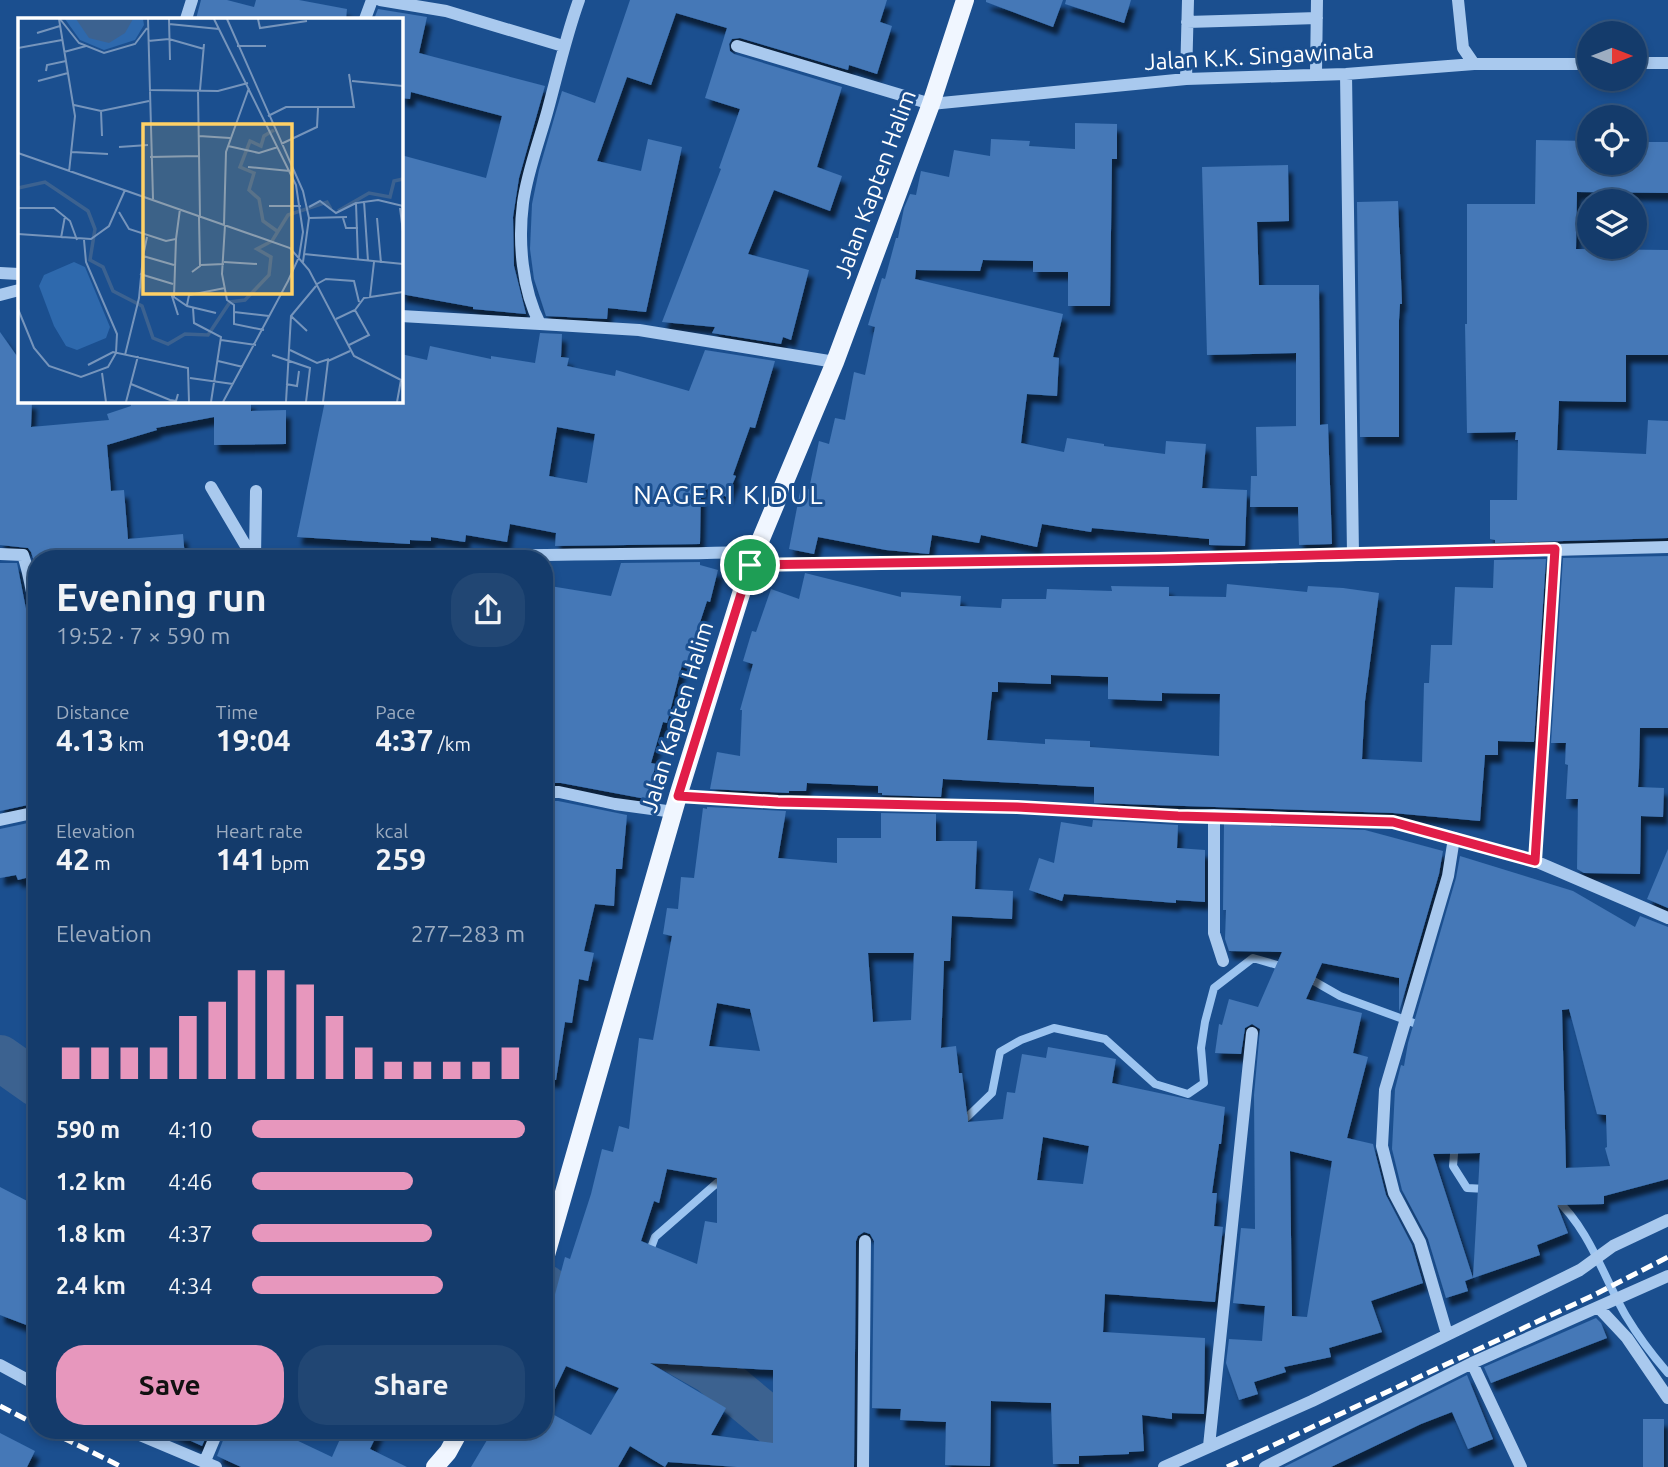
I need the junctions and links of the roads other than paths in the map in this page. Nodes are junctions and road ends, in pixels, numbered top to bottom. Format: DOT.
graph roads {
  1 [pos="192,0"];
  2 [pos="372,0"];
  3 [pos="380,0"];
  4 [pos="579,0"];
  5 [pos="965,0"];
  6 [pos="1188,0"];
  7 [pos="1317,0"];
  8 [pos="1458,0"];
  9 [pos="186,18"];
  10 [pos="365,18"];
  11 [pos="1317,18"];
  12 [pos="1187,22"];
  13 [pos="563,46"];
  14 [pos="737,46"];
  15 [pos="1647,63"];
  16 [pos="1668,63"];
  17 [pos="1474,64"];
  18 [pos="1577,64"];
  19 [pos="1316,73"];
  20 [pos="1346,74"];
  21 [pos="1186,79"];
  22 [pos="931,104"];
  23 [pos="0,273"];
  24 [pos="18,274"];
  25 [pos="18,290"];
  26 [pos="0,295"];
  27 [pos="402,316"];
  28 [pos="540,324"];
  29 [pos="835,362"];
  30 [pos="211,488"];
  31 [pos="256,491"];
  32 [pos="1668,547"];
  33 [pos="1555,549"];
  34 [pos="249,550"];
  35 [pos="254,550"];
  36 [pos="0,554"];
  37 [pos="553,554"];
  38 [pos="1353,554"];
  39 [pos="752,558"];
  40 [pos="28,568"];
  41 [pos="553,792"];
  42 [pos="676,804"];
  43 [pos="28,814"];
  44 [pos="1214,815"];
  45 [pos="0,820"];
  46 [pos="1454,838"];
  47 [pos="1535,861"];
  48 [pos="1668,918"];
  49 [pos="1223,961"];
  50 [pos="1252,1033"];
  51 [pos="1668,1220"];
  52 [pos="553,1234"];
  53 [pos="865,1241"];
  54 [pos="1668,1276"];
  55 [pos="1598,1307"];
  56 [pos="1447,1334"];
  57 [pos="1472,1363"];
  58 [pos="0,1365"];
  59 [pos="28,1380"];
  60 [pos="1668,1398"];
  61 [pos="150,1439"];
  62 [pos="216,1439"];
  63 [pos="455,1439"];
  64 [pos="1209,1446"];
  65 [pos="210,1464"];
  66 [pos="435,1467"];
  67 [pos="863,1467"];
  68 [pos="1164,1467"];
  69 [pos="1265,1467"];
  70 [pos="1521,1467"];
  1 -- 9 [label="street"];
  2 -- 10 [label="street"];
  3 -- 13 [label="street"];
  4 -- 13 [label="street"];
  5 -- 22 [label="main road, Jalan Kapten Halim"];
  6 -- 12 [label="street"];
  7 -- 11 [label="street"];
  8 -- 17 [label="street"];
  11 -- 12 [label="street"];
  11 -- 19 [label="street"];
  12 -- 21 [label="street"];
  13 -- 28 [label="street"];
  14 -- 22 [label="street"];
  15 -- 16 [label="street"];
  17 -- 18 [label="street, Jalan K.K. Singawinata"];
  17 -- 20 [label="street, Jalan K.K. Singawinata"];
  19 -- 20 [label="street, Jalan K.K. Singawinata"];
  19 -- 21 [label="street, Jalan K.K. Singawinata"];
  20 -- 38 [label="street"];
  21 -- 22 [label="street, Jalan K.K. Singawinata"];
  22 -- 29 [label="main road, Jalan Kapten Halim"];
  23 -- 24 [label="street"];
  25 -- 26 [label="street"];
  27 -- 28 [label="street"];
  28 -- 29 [label="street"];
  29 -- 39 [label="main road, Jalan Kapten Halim"];
  30 -- 34 [label="street"];
  31 -- 35 [label="street"];
  32 -- 33 [label="street"];
  33 -- 38 [label="street"];
  33 -- 47 [label="street"];
  36 -- 40 [label="street"];
  37 -- 39 [label="street"];
  38 -- 39 [label="street"];
  39 -- 42 [label="main road, Jalan Kapten Halim"];
  41 -- 42 [label="street"];
  42 -- 44 [label="street"];
  42 -- 52 [label="main road, Jalan Kapten Halim"];
  43 -- 45 [label="street"];
  44 -- 46 [label="street"];
  44 -- 49 [label="street"];
  46 -- 47 [label="street"];
  46 -- 56 [label="street"];
  47 -- 48 [label="street"];
  50 -- 64 [label="street"];
  51 -- 56 [label="street"];
  53 -- 67 [label="street"];
  54 -- 55 [label="street"];
  55 -- 57 [label="street"];
  55 -- 60 [label="street"];
  56 -- 64 [label="street"];
  57 -- 69 [label="street"];
  57 -- 70 [label="street"];
  58 -- 59 [label="street"];
  61 -- 65 [label="street"];
  62 -- 65 [label="street"];
  63 -- 66 [label="main road"];
  64 -- 68 [label="street"];
}
